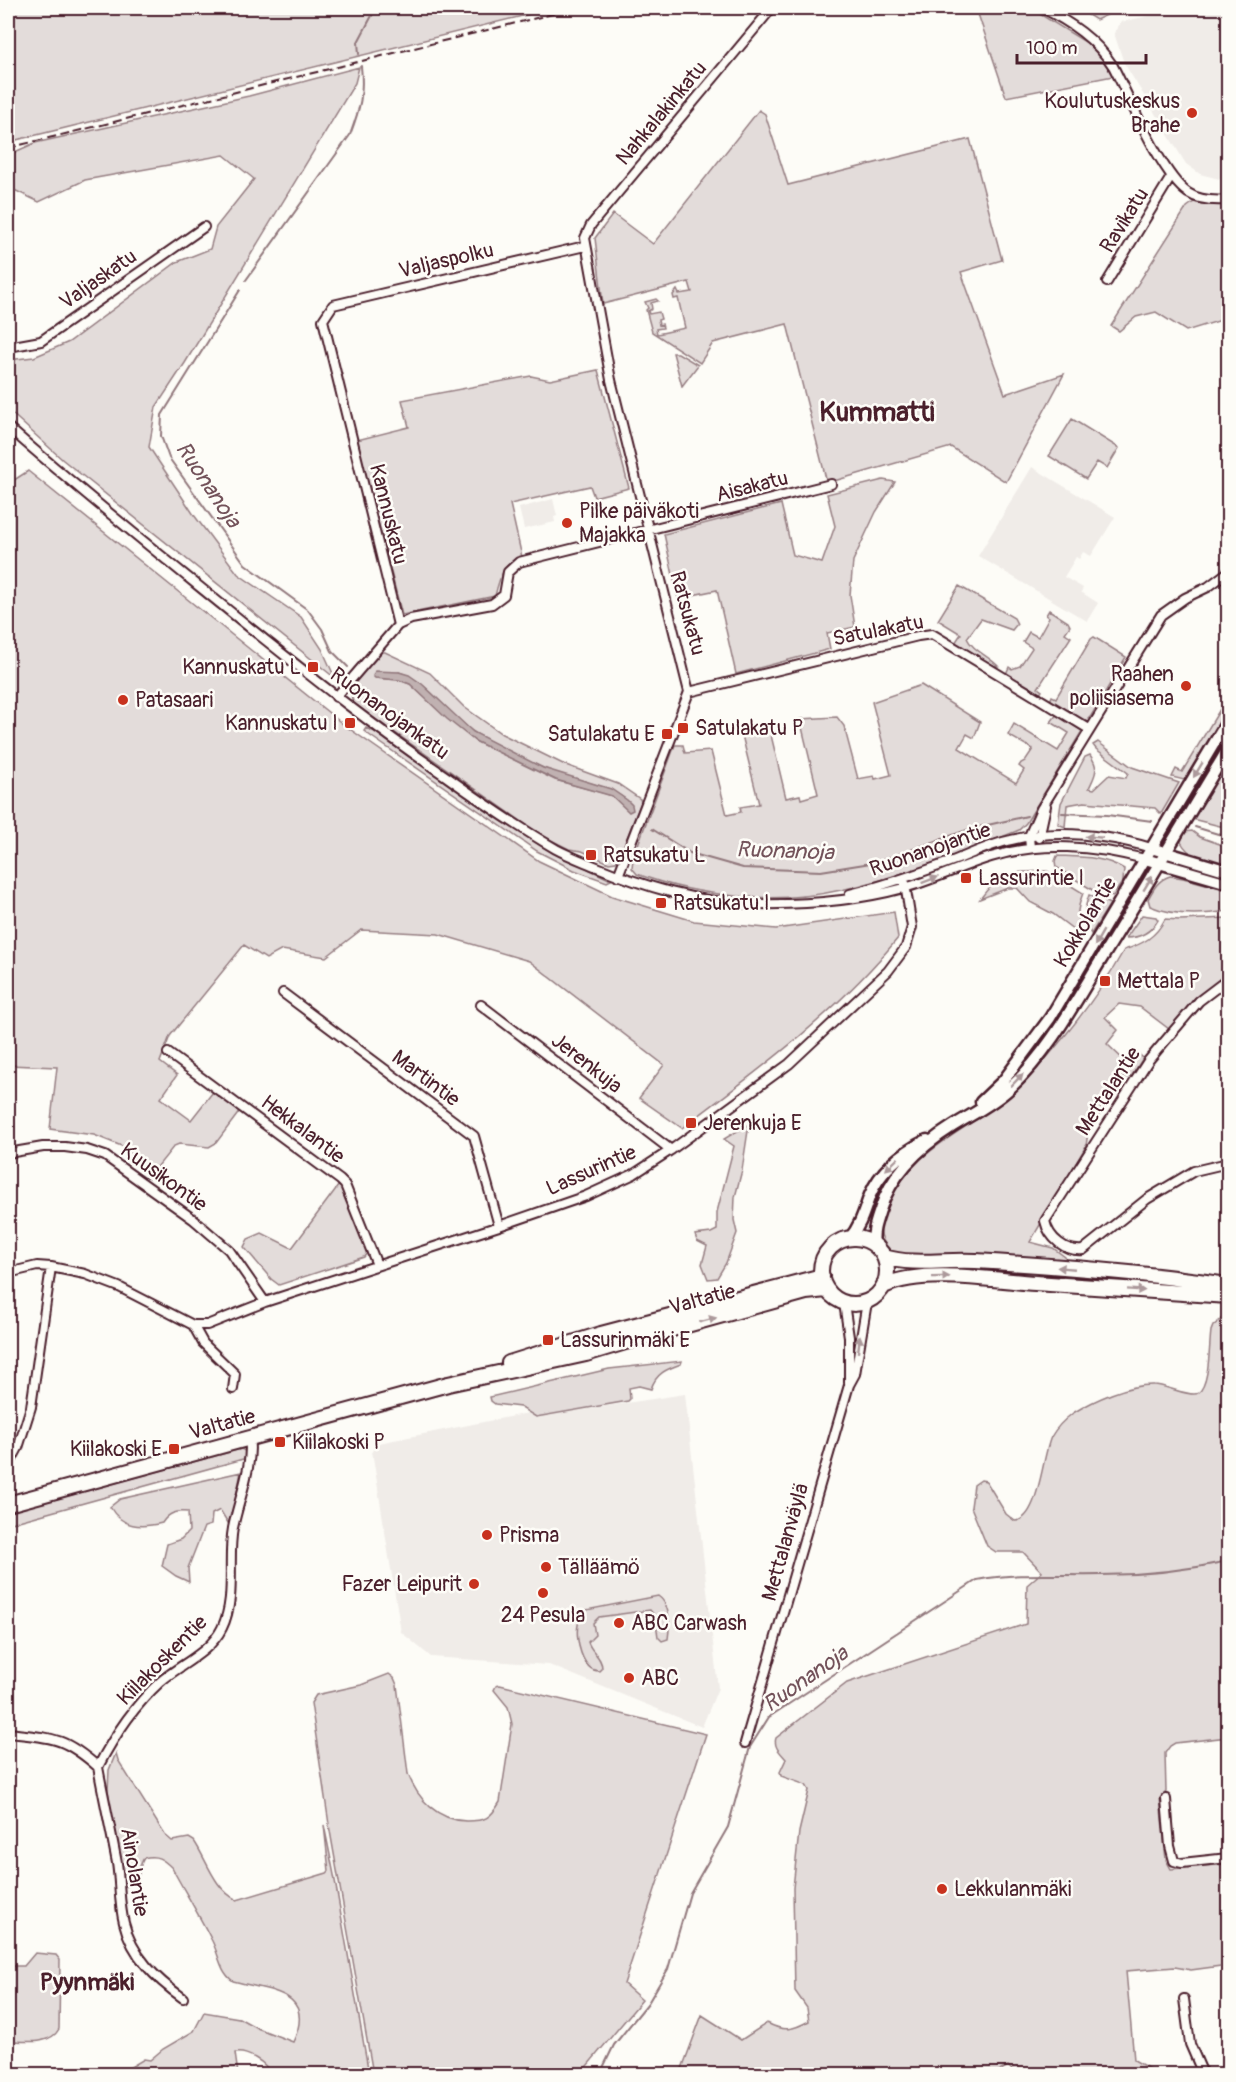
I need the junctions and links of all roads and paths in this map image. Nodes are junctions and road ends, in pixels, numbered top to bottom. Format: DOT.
graph roads {
  1 [pos="772,8"];
  2 [pos="1042,8"];
  3 [pos="1171,177"];
  4 [pos="1228,200"];
  5 [pos="204,227"];
  6 [pos="585,246"];
  7 [pos="1107,282"];
  8 [pos="323,320"];
  9 [pos="8,347"];
  10 [pos="8,427"];
  11 [pos="831,484"];
  12 [pos="648,531"];
  13 [pos="1228,572"];
  14 [pos="398,625"];
  15 [pos="689,692"];
  16 [pos="336,697"];
  17 [pos="1228,720"];
  18 [pos="1089,729"];
  19 [pos="1228,749"];
  20 [pos="1048,799"];
  21 [pos="1039,835"];
  22 [pos="1029,836"];
  23 [pos="1034,848"];
  24 [pos="1151,848"];
  25 [pos="1167,853"];
  26 [pos="1145,859"];
  27 [pos="1160,864"];
  28 [pos="1228,871"];
  29 [pos="618,876"];
  30 [pos="904,878"];
  31 [pos="1228,883"];
  32 [pos="906,887"];
  33 [pos="811,903"];
  34 [pos="1228,979"];
  35 [pos="283,993"];
  36 [pos="481,1005"];
  37 [pos="168,1053"];
  38 [pos="953,1126"];
  39 [pos="941,1134"];
  40 [pos="671,1150"];
  41 [pos="8,1153"];
  42 [pos="1228,1163"];
  43 [pos="499,1226"];
  44 [pos="850,1238"];
  45 [pos="874,1245"];
  46 [pos="884,1257"];
  47 [pos="377,1265"];
  48 [pos="51,1267"];
  49 [pos="8,1273"];
  50 [pos="822,1276"];
  51 [pos="1228,1285"];
  52 [pos="884,1286"];
  53 [pos="827,1290"];
  54 [pos="1228,1296"];
  55 [pos="265,1302"];
  56 [pos="844,1302"];
  57 [pos="867,1302"];
  58 [pos="194,1325"];
  59 [pos="448,1384"];
  60 [pos="849,1385"];
  61 [pos="233,1389"];
  62 [pos="249,1438"];
  63 [pos="11,1461"];
  64 [pos="8,1504"];
  65 [pos="8,1733"];
  66 [pos="746,1743"];
  67 [pos="98,1767"];
  68 [pos="1166,1799"];
  69 [pos="1228,1858"];
  70 [pos="183,1998"];
  71 [pos="1184,1999"];
  72 [pos="1203,2074"];
  1 -- 6 [label="street, Nahkalakinkatu"];
  2 -- 3 [label="street"];
  3 -- 4 [label="street"];
  3 -- 7 [label="street, Ravikatu"];
  5 -- 9 [label="street, Valjaskatu"];
  6 -- 8 [label="street, Valjaspolku"];
  6 -- 12 [label="street, Ratsukatu"];
  8 -- 14 [label="street, Kannuskatu"];
  10 -- 16 [label="street, Ruonanojankatu"];
  11 -- 12 [label="street, Aisakatu"];
  12 -- 14 [label="street, Aisakatu"];
  12 -- 15 [label="street, Ratsukatu"];
  13 -- 18 [label="street"];
  14 -- 16 [label="street"];
  15 -- 18 [label="street, Satulakatu"];
  15 -- 29 [label="street"];
  16 -- 29 [label="street, Ruonanojankatu"];
  17 -- 24 [label="main road, Kokkolantie, one-way"];
  18 -- 20 [label="street"];
  19 -- 25 [label="main road, Kokkolantie"];
  20 -- 21 [label="street"];
  20 -- 22 [label="street"];
  21 -- 22 [label="street, Ruonanojantie"];
  21 -- 23 [label="street"];
  24 -- 21 [label="street, Ruonanojantie, one-way"];
  22 -- 23 [label="street"];
  22 -- 30 [label="street, Ruonanojantie"];
  23 -- 26 [label="street, Ruonanojantie"];
  32 -- 23 [label="street, Ruonanojantie, one-way"];
  24 -- 25 [label="main road"];
  24 -- 26 [label="main road, Kokkolantie"];
  25 -- 27 [label="main road, Kokkolantie"];
  25 -- 28 [label="main road"];
  26 -- 27 [label="main road"];
  26 -- 38 [label="main road, Kokkolantie, one-way"];
  27 -- 31 [label="main road"];
  38 -- 27 [label="main road, Kokkolantie, one-way"];
  29 -- 33 [label="street, Ruonanojankatu"];
  30 -- 32 [label="street, Lassurintie"];
  30 -- 33 [label="street, Ruonanojantie"];
  32 -- 33 [label="street, Ruonanojantie"];
  32 -- 40 [label="street, Lassurintie"];
  34 -- 42 [label="street, Mettalantie"];
  35 -- 43 [label="street, Martintie"];
  36 -- 40 [label="street, Jerenkuja"];
  37 -- 47 [label="street, Hekkalantie"];
  38 -- 39 [label="main road, Kokkolantie"];
  39 -- 44 [label="main road, Kokkolantie, one-way"];
  39 -- 45 [label="main road, Kokkolantie"];
  40 -- 43 [label="street, Lassurintie"];
  41 -- 55 [label="street, Kuusikontie"];
  43 -- 47 [label="street, Lassurintie"];
  44 -- 45 [label="highway"];
  44 -- 50 [label="highway"];
  45 -- 46 [label="highway"];
  51 -- 46 [label="highway, one-way"];
  46 -- 52 [label="highway"];
  47 -- 55 [label="street, Lassurintie"];
  48 -- 49 [label="street"];
  48 -- 58 [label="street"];
  48 -- 63 [label="street"];
  50 -- 53 [label="highway"];
  50 -- 59 [label="highway, Valtatie"];
  52 -- 54 [label="highway, one-way"];
  52 -- 57 [label="highway"];
  53 -- 56 [label="highway"];
  59 -- 53 [label="highway, Valtatie, one-way"];
  55 -- 58 [label="street, Lassurintie"];
  56 -- 57 [label="highway"];
  56 -- 60 [label="street, Mettalanväylä"];
  60 -- 57 [label="street, Mettalanväylä, one-way"];
  58 -- 61 [label="street"];
  59 -- 62 [label="highway, Valtatie"];
  60 -- 66 [label="street, Mettalanväylä"];
  62 -- 64 [label="highway, Valtatie"];
  62 -- 67 [label="street, Kiilakoskentie"];
  65 -- 67 [label="street"];
  67 -- 70 [label="street, Ainolantie"];
  68 -- 69 [label="street"];
  71 -- 72 [label="street"];
}
